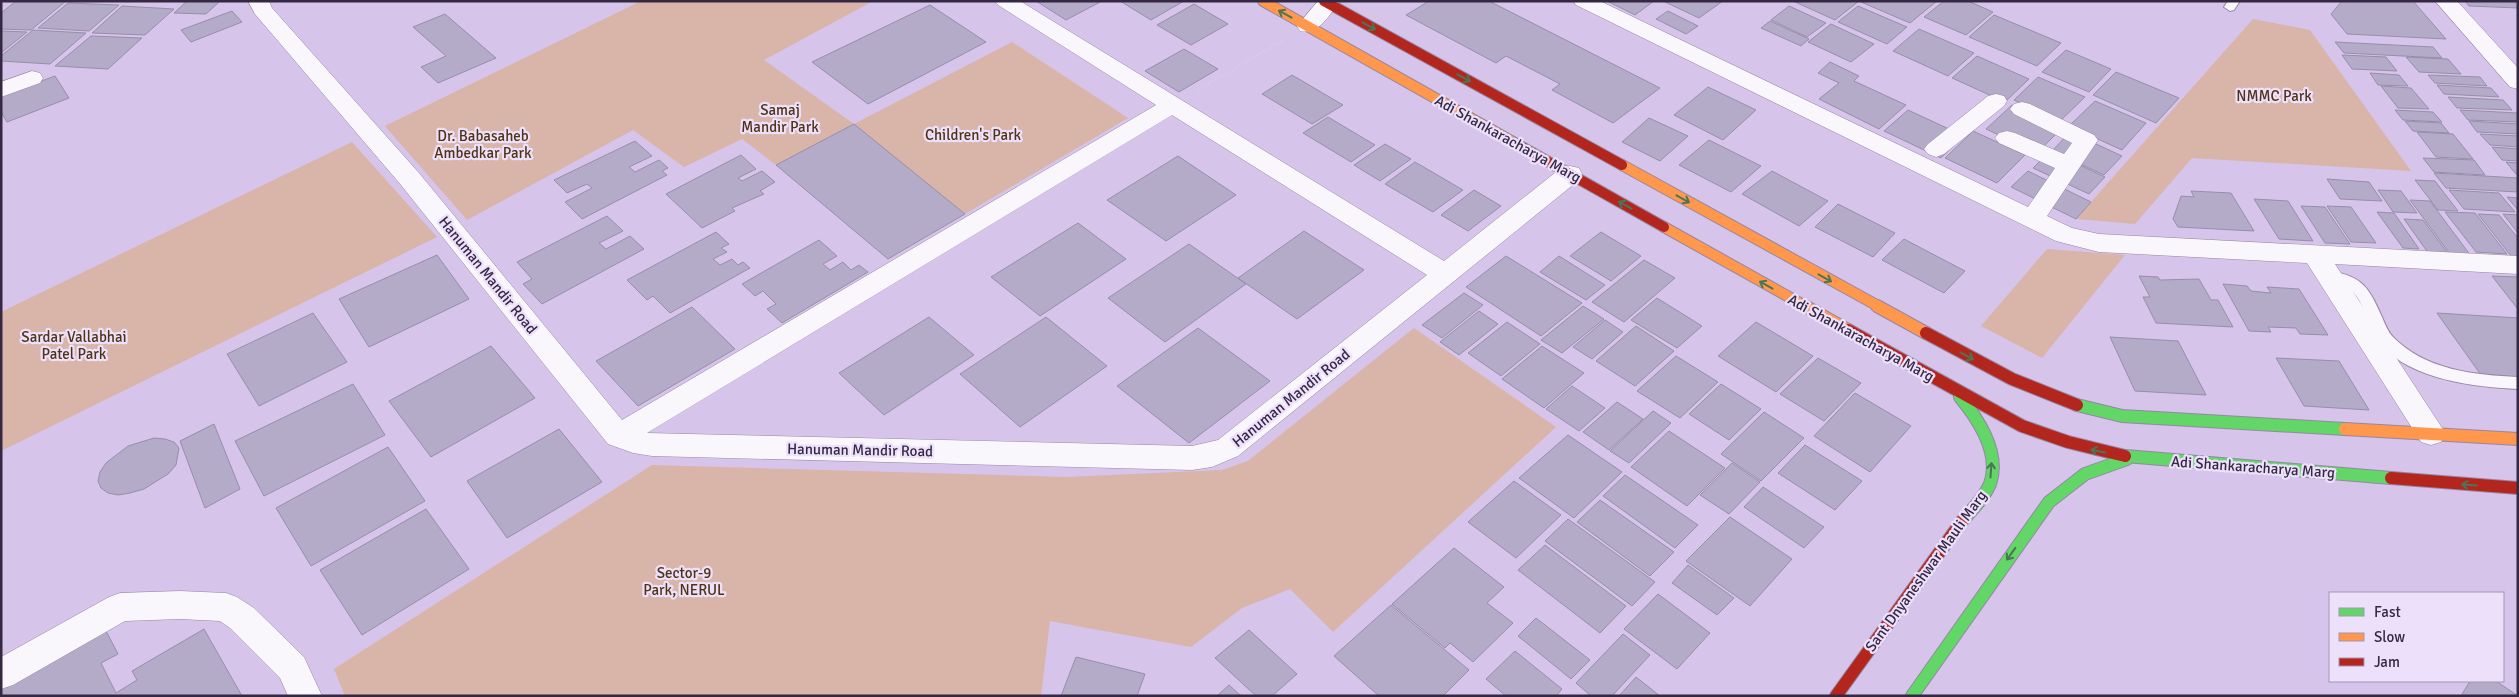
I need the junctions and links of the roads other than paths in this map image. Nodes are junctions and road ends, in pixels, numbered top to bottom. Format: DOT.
graph roads {
  1 [pos="258,1"];
  2 [pos="1005,1"];
  3 [pos="1263,1"];
  4 [pos="1583,1"];
  5 [pos="2445,1"];
  6 [pos="1327,2"];
  7 [pos="1308,26"];
  8 [pos="32,78"];
  9 [pos="2518,82"];
  10 [pos="1,90"];
  11 [pos="1996,101"];
  12 [pos="1172,105"];
  13 [pos="2022,109"];
  14 [pos="2006,138"];
  15 [pos="1936,150"];
  16 [pos="2069,165"];
  17 [pos="1570,174"];
  18 [pos="2032,219"];
  19 [pos="2322,265"];
  20 [pos="2518,265"];
  21 [pos="1445,274"];
  22 [pos="2518,383"];
  23 [pos="1952,389"];
  24 [pos="2431,434"];
  25 [pos="618,436"];
  26 [pos="2518,439"];
  27 [pos="2135,458"];
  28 [pos="2518,488"];
  29 [pos="1,674"];
  30 [pos="305,696"];
  31 [pos="1836,696"];
  32 [pos="1912,696"];
  1 -- 25 [label="street, Hanuman Mandir Road"];
  2 -- 12 [label="street"];
  7 -- 3 [label="main road, Adi Shankaracharya Marg, one-way"];
  4 -- 18 [label="street"];
  5 -- 9 [label="street"];
  6 -- 7 [label="street"];
  6 -- 24 [label="main road, one-way"];
  7 -- 17 [label="main road, Adi Shankaracharya Marg"];
  8 -- 10 [label="street"];
  11 -- 15 [label="street"];
  12 -- 21 [label="street"];
  12 -- 25 [label="street"];
  13 -- 16 [label="street"];
  14 -- 16 [label="street"];
  16 -- 18 [label="street"];
  17 -- 21 [label="street, Hanuman Mandir Road"];
  23 -- 17 [label="main road, Adi Shankaracharya Marg, one-way"];
  18 -- 19 [label="street"];
  19 -- 20 [label="street"];
  19 -- 22 [label="lane"];
  19 -- 24 [label="street"];
  21 -- 25 [label="street, Hanuman Mandir Road"];
  27 -- 23 [label="main road, Adi Shankaracharya Marg, one-way"];
  31 -- 23 [label="main road, Sant Dnyaneshwar Mauli Marg, one-way"];
  24 -- 26 [label="main road"];
  28 -- 27 [label="main road, Adi Shankaracharya Marg, one-way"];
  27 -- 32 [label="main road, one-way"];
  29 -- 30 [label="street"];
}
